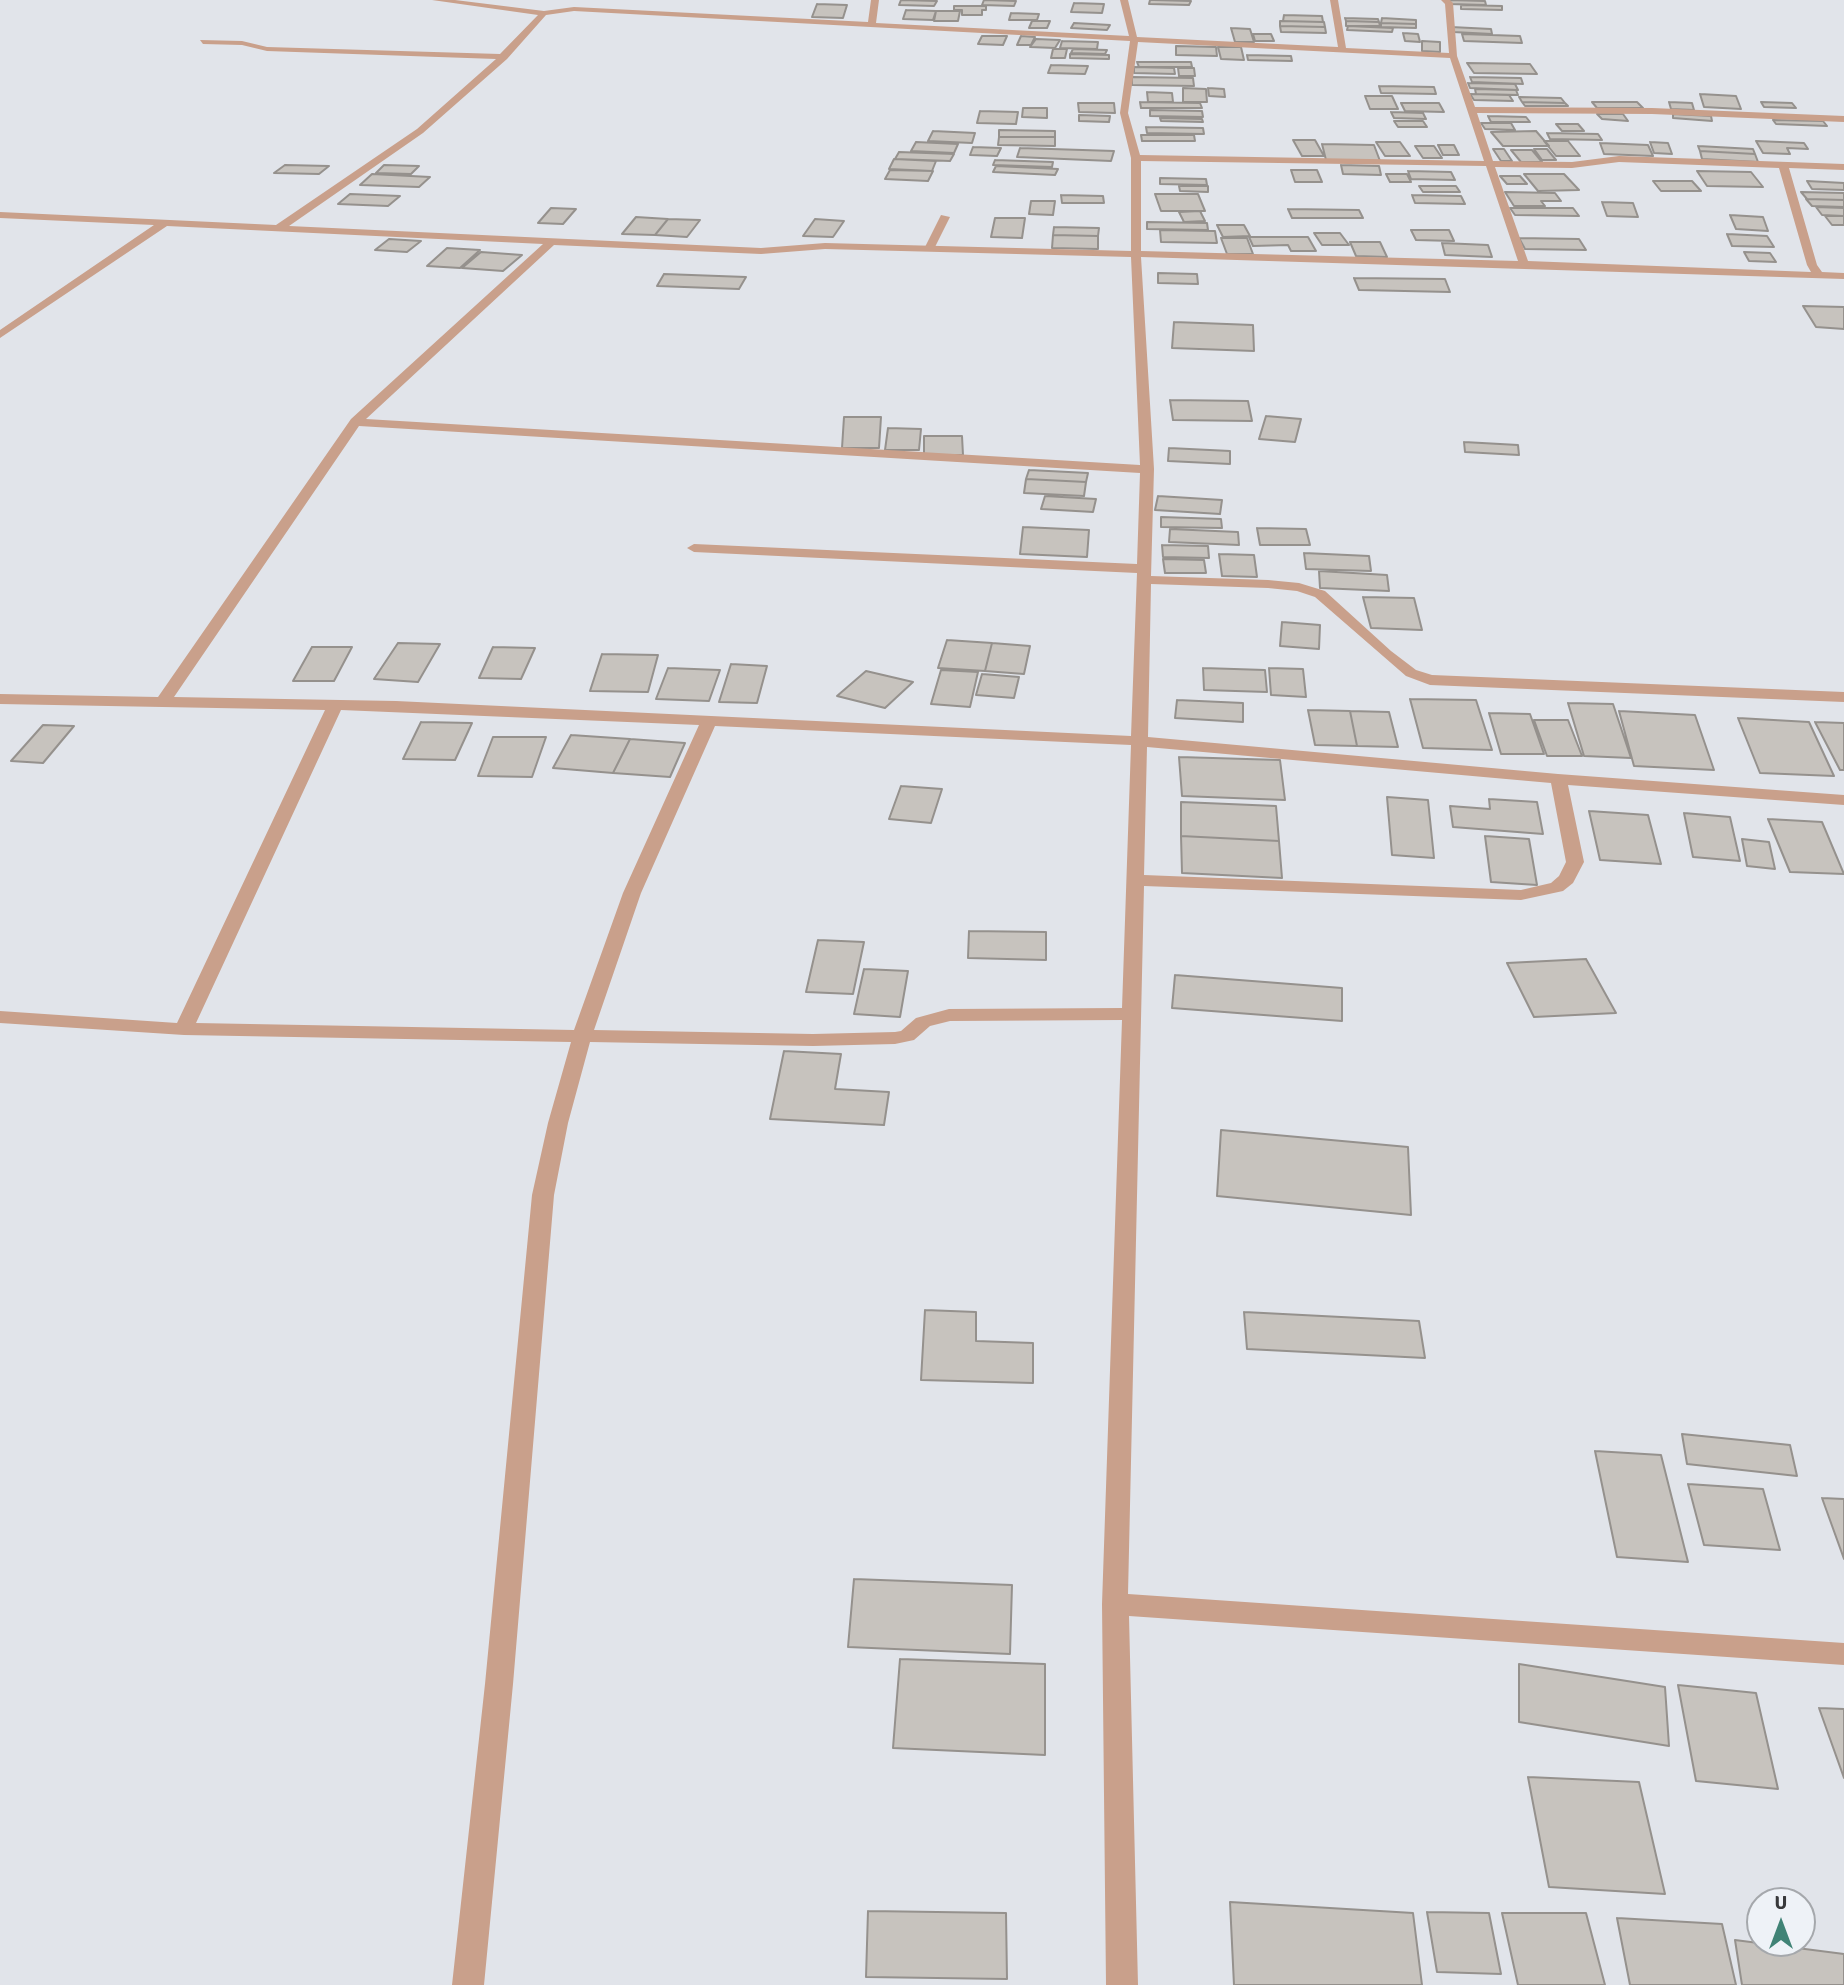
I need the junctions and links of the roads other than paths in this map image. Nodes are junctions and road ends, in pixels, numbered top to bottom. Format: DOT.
graph roads {
  1 [pos="436,0"];
  2 [pos="448,0"];
  3 [pos="646,0"];
  4 [pos="875,0"];
  5 [pos="1124,0"];
  6 [pos="1334,0"];
  7 [pos="1445,0"];
  8 [pos="627,12"];
  9 [pos="544,13"];
  10 [pos="872,24"];
  11 [pos="1135,40"];
  12 [pos="203,42"];
  13 [pos="1342,49"];
  14 [pos="1453,55"];
  15 [pos="504,57"];
  16 [pos="1472,110"];
  17 [pos="1844,118"];
  18 [pos="1136,158"];
  19 [pos="1492,164"];
  20 [pos="1783,165"];
  21 [pos="1844,167"];
  22 [pos="0,215"];
  23 [pos="945,217"];
  24 [pos="163,224"];
  25 [pos="280,227"];
  26 [pos="550,243"];
  27 [pos="929,249"];
  28 [pos="1136,255"];
  29 [pos="1524,264"];
  30 [pos="1819,275"];
  31 [pos="1844,276"];
  32 [pos="0,335"];
  33 [pos="355,422"];
  34 [pos="1147,469"];
  35 [pos="694,548"];
  36 [pos="1145,574"];
  37 [pos="1844,698"];
  38 [pos="0,699"];
  39 [pos="164,701"];
  40 [pos="336,704"];
  41 [pos="709,721"];
  42 [pos="1140,741"];
  43 [pos="1558,779"];
  44 [pos="1844,800"];
  45 [pos="1136,880"];
  46 [pos="1132,1014"];
  47 [pos="0,1017"];
  48 [pos="184,1028"];
  49 [pos="582,1035"];
  50 [pos="1115,1604"];
  51 [pos="1844,1654"];
  52 [pos="468,1985"];
  53 [pos="1122,1985"];
  1 -- 2 [label="street"];
  2 -- 9 [label="street"];
  3 -- 8 [label="street"];
  4 -- 10 [label="street"];
  5 -- 11 [label="street"];
  6 -- 13 [label="street"];
  7 -- 14 [label="street"];
  8 -- 9 [label="street"];
  8 -- 10 [label="street"];
  9 -- 15 [label="street"];
  10 -- 11 [label="street"];
  11 -- 13 [label="street"];
  11 -- 18 [label="street"];
  12 -- 15 [label="street"];
  13 -- 14 [label="street"];
  14 -- 16 [label="street"];
  15 -- 25 [label="street"];
  16 -- 17 [label="street"];
  16 -- 19 [label="street"];
  18 -- 19 [label="street"];
  18 -- 28 [label="street"];
  19 -- 20 [label="street"];
  19 -- 29 [label="street"];
  20 -- 21 [label="street"];
  20 -- 30 [label="street"];
  22 -- 24 [label="street"];
  23 -- 27 [label="street"];
  24 -- 25 [label="street"];
  24 -- 32 [label="street"];
  25 -- 26 [label="street"];
  26 -- 27 [label="street"];
  26 -- 33 [label="street"];
  27 -- 28 [label="street"];
  28 -- 29 [label="street"];
  28 -- 34 [label="street"];
  29 -- 30 [label="street"];
  30 -- 31 [label="street"];
  33 -- 34 [label="street"];
  33 -- 39 [label="street"];
  34 -- 36 [label="street"];
  35 -- 36 [label="street"];
  36 -- 37 [label="street"];
  36 -- 42 [label="street"];
  38 -- 39 [label="street"];
  39 -- 40 [label="street"];
  40 -- 41 [label="street"];
  40 -- 48 [label="street"];
  41 -- 42 [label="street"];
  41 -- 49 [label="street"];
  42 -- 43 [label="street"];
  42 -- 45 [label="street"];
  43 -- 44 [label="street"];
  43 -- 45 [label="street"];
  45 -- 46 [label="street"];
  46 -- 49 [label="street"];
  46 -- 50 [label="street"];
  47 -- 48 [label="street"];
  48 -- 49 [label="street"];
  49 -- 52 [label="street"];
  50 -- 51 [label="street"];
  50 -- 53 [label="street"];
}
